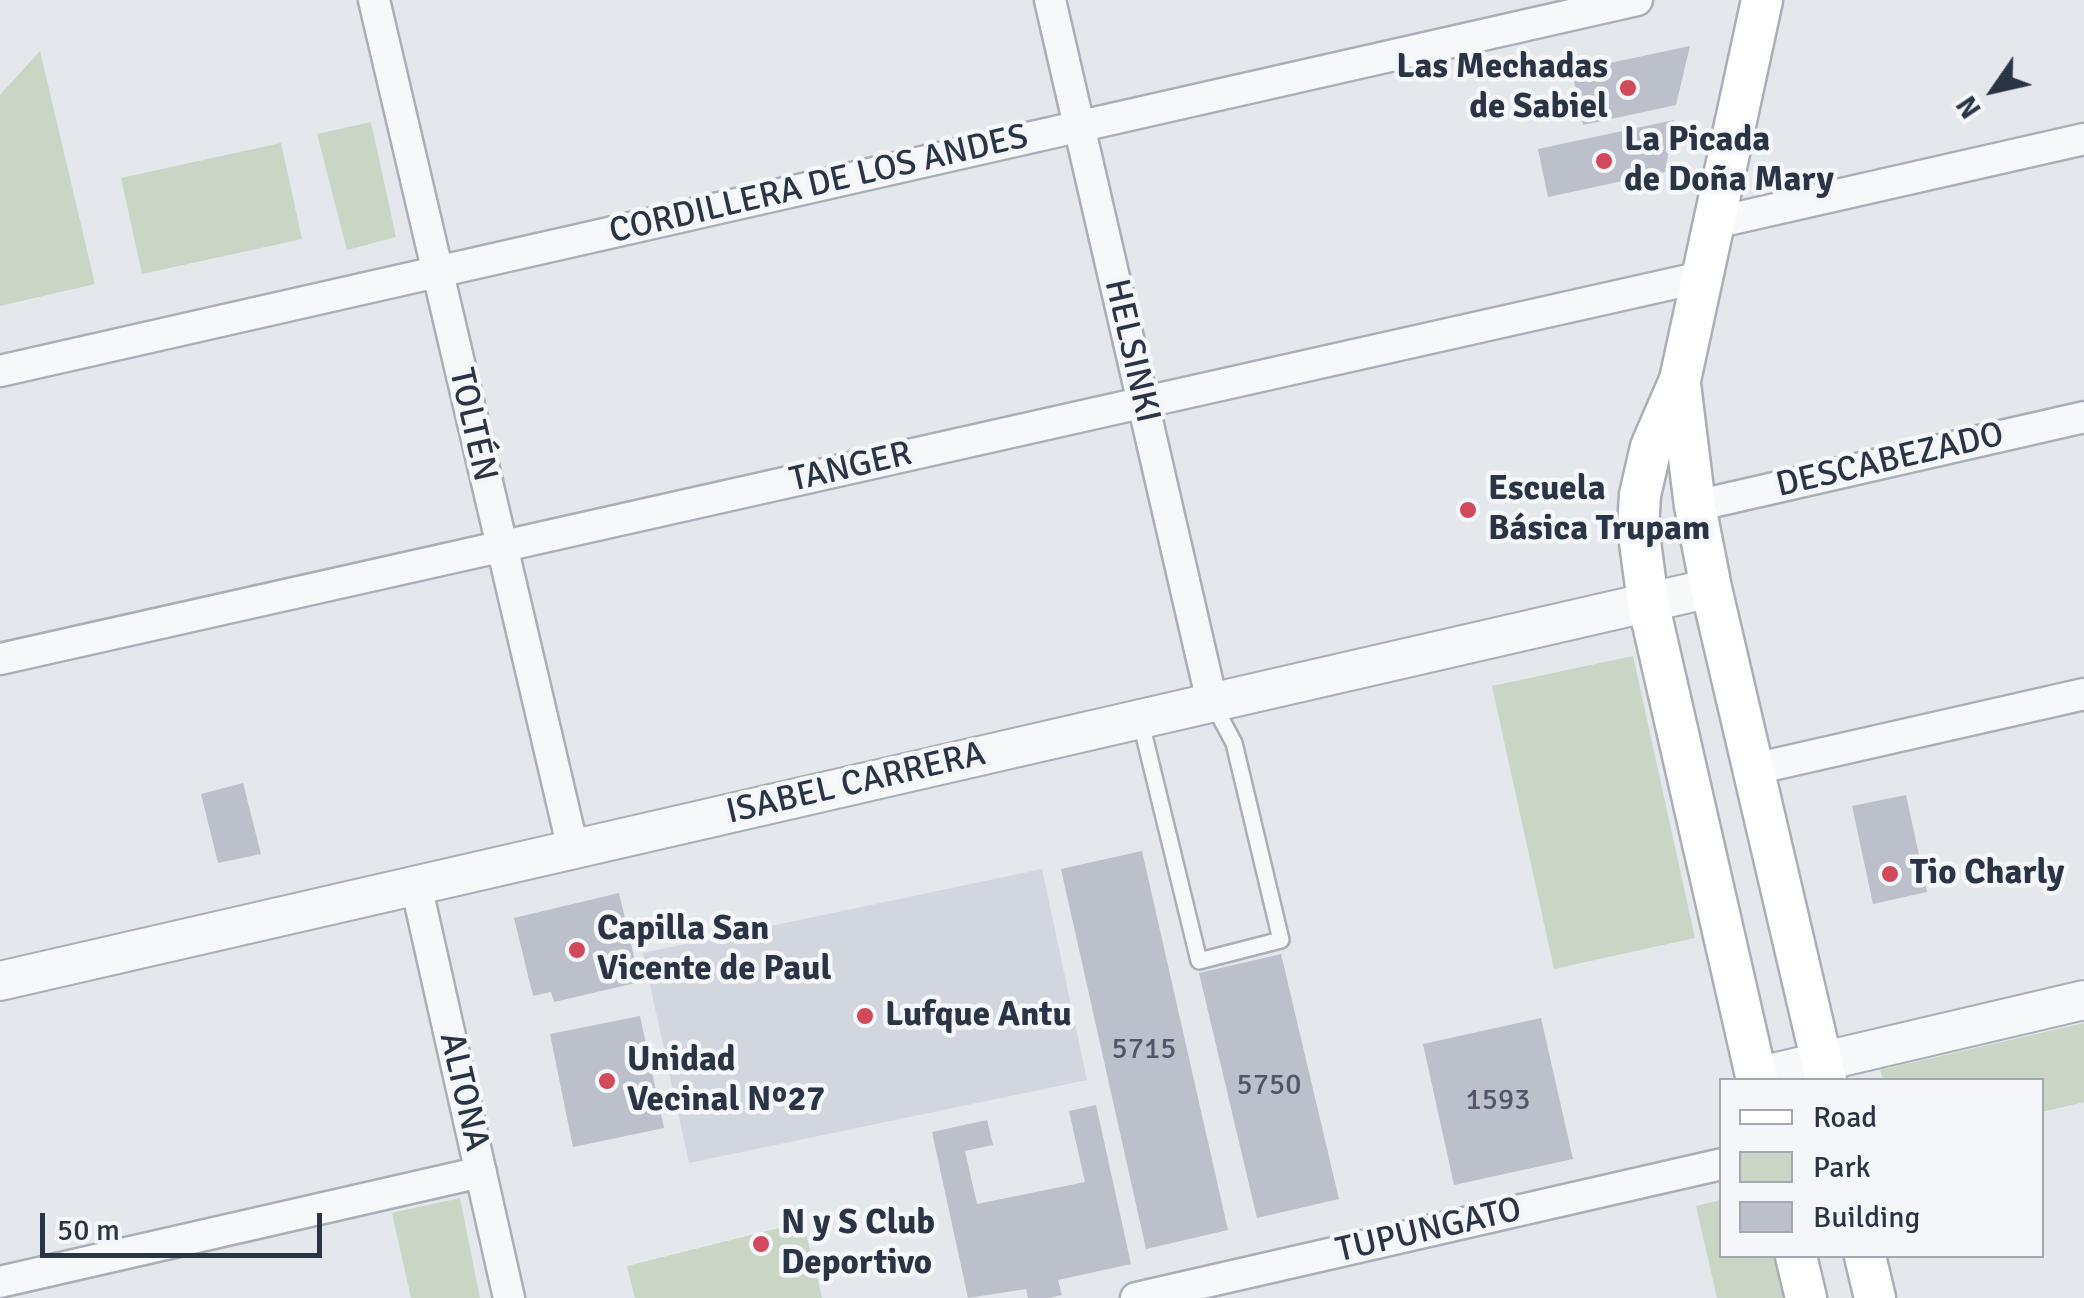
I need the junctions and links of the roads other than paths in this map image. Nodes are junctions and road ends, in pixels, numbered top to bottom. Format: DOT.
graph roads {
  1 [pos="374,0"];
  2 [pos="1050,0"];
  3 [pos="1638,0"];
  4 [pos="1762,0"];
  5 [pos="1079,126"];
  6 [pos="2084,139"];
  7 [pos="1714,224"];
  8 [pos="436,272"];
  9 [pos="1702,277"];
  10 [pos="0,371"];
  11 [pos="1680,380"];
  12 [pos="1143,402"];
  13 [pos="2084,417"];
  14 [pos="1695,506"];
  15 [pos="500,546"];
  16 [pos="1712,588"];
  17 [pos="1648,602"];
  18 [pos="0,659"];
  19 [pos="2084,694"];
  20 [pos="1212,702"];
  21 [pos="1140,719"];
  22 [pos="1754,769"];
  23 [pos="573,849"];
  24 [pos="416,885"];
  25 [pos="0,981"];
  26 [pos="2084,1000"];
  27 [pos="1824,1071"];
  28 [pos="1757,1078"];
  29 [pos="1765,1078"];
  30 [pos="1719,1165"];
  31 [pos="481,1172"];
  32 [pos="1796,1258"];
  33 [pos="1865,1258"];
  34 [pos="0,1282"];
  35 [pos="509,1298"];
  36 [pos="1136,1298"];
  37 [pos="1806,1298"];
  38 [pos="1875,1298"];
  1 -- 8 [label="street, TOLTÉN"];
  2 -- 5 [label="street, HELSINKI"];
  3 -- 5 [label="street, CORDILLERA DE LOS ANDES"];
  4 -- 7 [label="main road"];
  5 -- 8 [label="street, CORDILLERA DE LOS ANDES"];
  5 -- 12 [label="street, HELSINKI"];
  6 -- 7 [label="street"];
  7 -- 9 [label="main road"];
  8 -- 10 [label="street, CORDILLERA DE LOS ANDES"];
  8 -- 15 [label="street, TOLTÉN"];
  9 -- 11 [label="main road"];
  9 -- 12 [label="street, TANGER"];
  11 -- 14 [label="main road"];
  11 -- 17 [label="main road"];
  12 -- 15 [label="street, TANGER"];
  12 -- 20 [label="street, HELSINKI"];
  13 -- 14 [label="street, DESCABEZADO"];
  14 -- 16 [label="main road"];
  15 -- 18 [label="street, TANGER"];
  15 -- 23 [label="street, TOLTÉN"];
  16 -- 17 [label="street, ISABEL CARRERA"];
  16 -- 22 [label="main road"];
  17 -- 20 [label="street, ISABEL CARRERA"];
  17 -- 28 [label="main road"];
  19 -- 22 [label="street"];
  20 -- 21 [label="street, ISABEL CARRERA"];
  20 -- 21 [label="lane"];
  21 -- 23 [label="street, ISABEL CARRERA"];
  22 -- 27 [label="main road"];
  23 -- 24 [label="street, ISABEL CARRERA"];
  24 -- 25 [label="street, ISABEL CARRERA"];
  24 -- 31 [label="street, ALTONA"];
  26 -- 27 [label="street"];
  27 -- 29 [label="street"];
  30 -- 36 [label="street, TUPUNGATO"];
  31 -- 34 [label="street"];
  31 -- 35 [label="street, ALTONA"];
  32 -- 37 [label="main road"];
  33 -- 38 [label="main road"];
}
